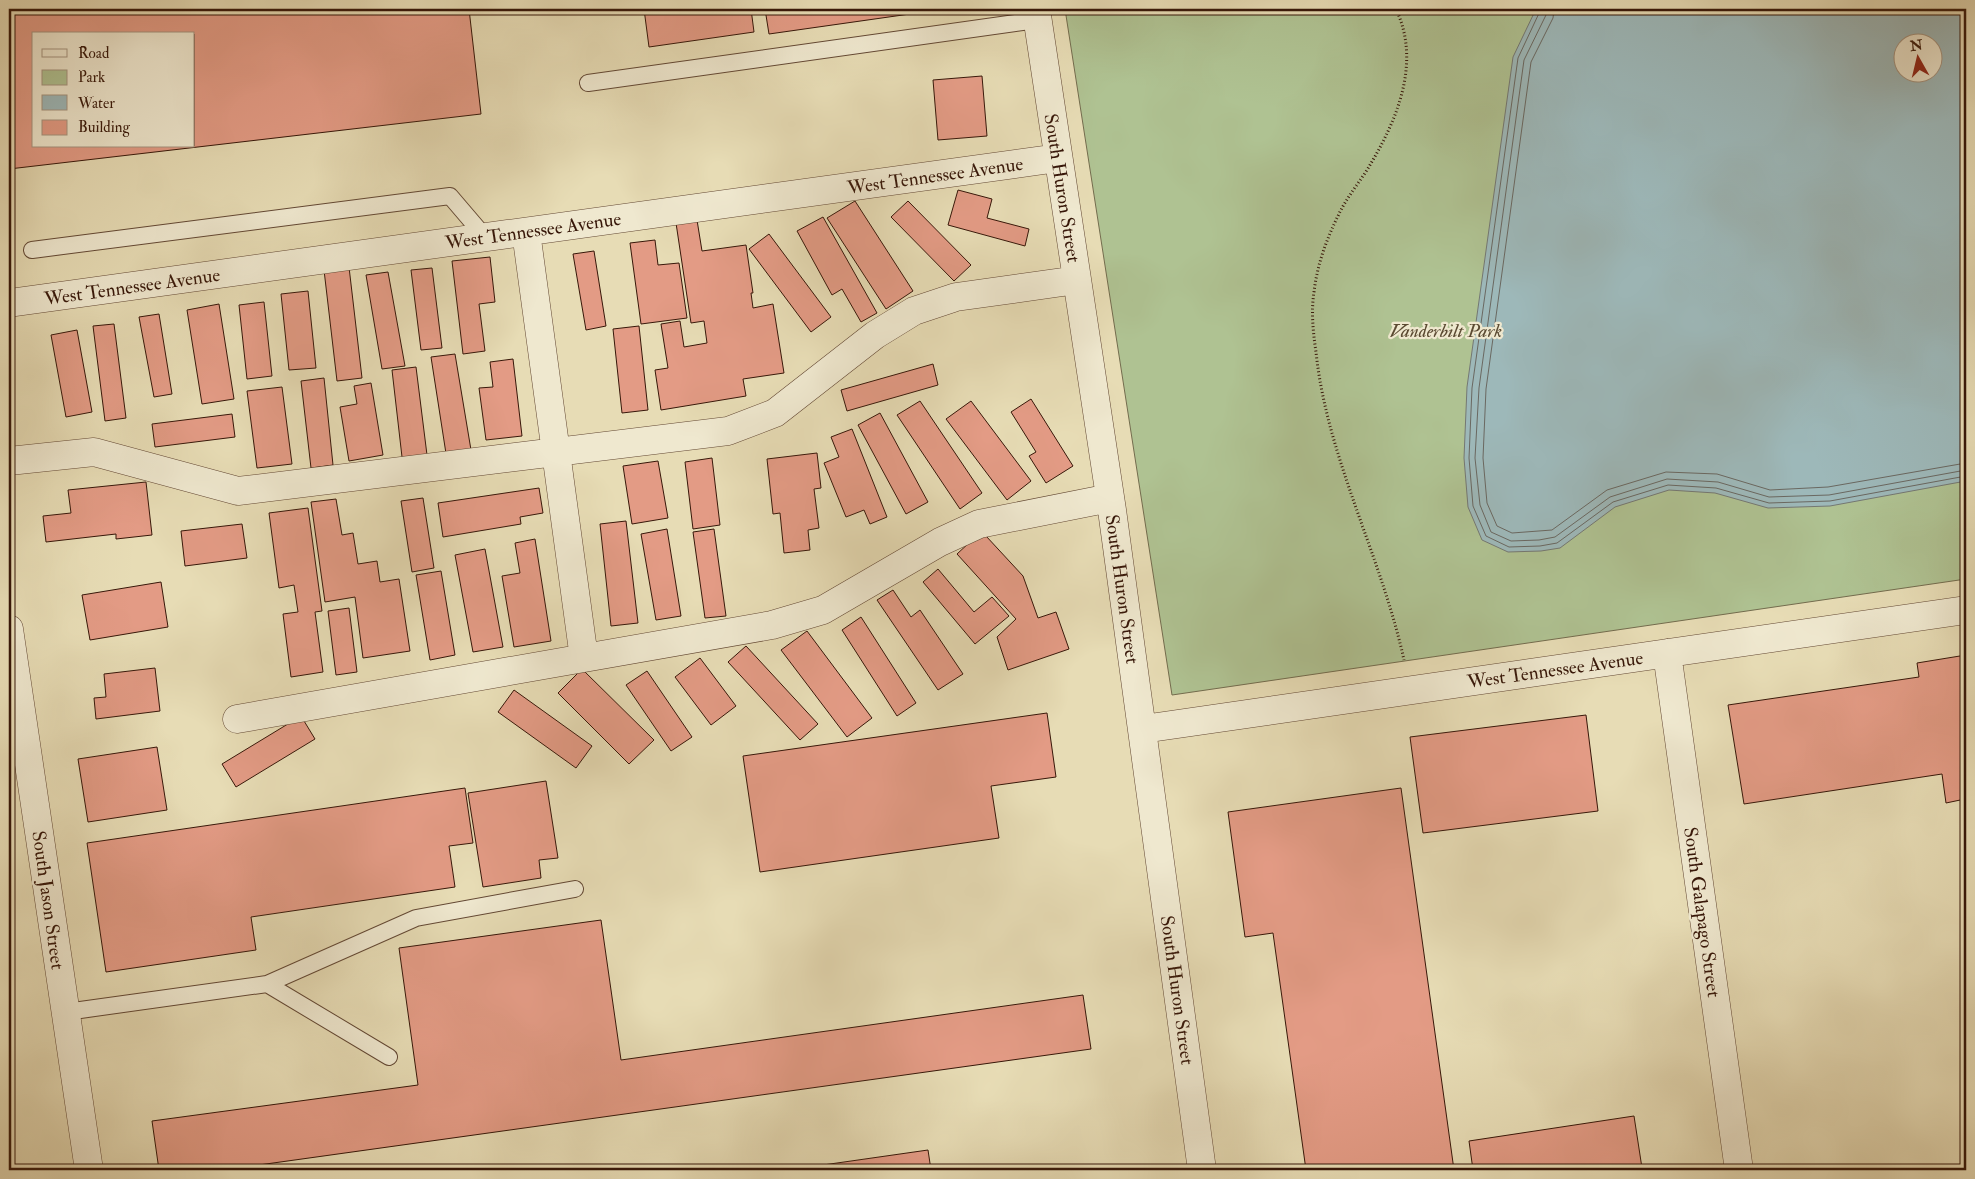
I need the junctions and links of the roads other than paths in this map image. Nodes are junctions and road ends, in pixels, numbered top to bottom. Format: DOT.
graph roads {
  1 [pos="1036,14"];
  2 [pos="588,83"];
  3 [pos="1058,158"];
  4 [pos="526,232"];
  5 [pos="485,237"];
  6 [pos="32,250"];
  7 [pos="1077,280"];
  8 [pos="9,303"];
  9 [pos="556,453"];
  10 [pos="9,461"];
  11 [pos="1110,498"];
  12 [pos="1966,610"];
  13 [pos="9,629"];
  14 [pos="1667,653"];
  15 [pos="584,658"];
  16 [pos="237,719"];
  17 [pos="1143,729"];
  18 [pos="575,889"];
  19 [pos="267,984"];
  20 [pos="66,1012"];
  21 [pos="389,1057"];
  22 [pos="89,1170"];
  23 [pos="1202,1170"];
  24 [pos="1739,1170"];
  1 -- 2 [label="lane"];
  1 -- 3 [label="street, South Huron Street"];
  3 -- 4 [label="street, West Tennessee Avenue"];
  3 -- 7 [label="street, South Huron Street"];
  4 -- 5 [label="street, West Tennessee Avenue"];
  4 -- 9 [label="street"];
  5 -- 6 [label="lane"];
  5 -- 8 [label="street, West Tennessee Avenue"];
  7 -- 9 [label="street"];
  7 -- 11 [label="street, South Huron Street"];
  9 -- 10 [label="street"];
  9 -- 15 [label="street"];
  11 -- 15 [label="street"];
  11 -- 17 [label="street, South Huron Street"];
  12 -- 14 [label="street, West Tennessee Avenue"];
  13 -- 20 [label="street, South Jason Street"];
  14 -- 17 [label="street, West Tennessee Avenue"];
  14 -- 24 [label="street, South Galapago Street"];
  15 -- 16 [label="street"];
  17 -- 23 [label="street, South Huron Street"];
  18 -- 19 [label="lane"];
  19 -- 20 [label="lane"];
  19 -- 21 [label="lane"];
  20 -- 22 [label="street, South Jason Street"];
}
